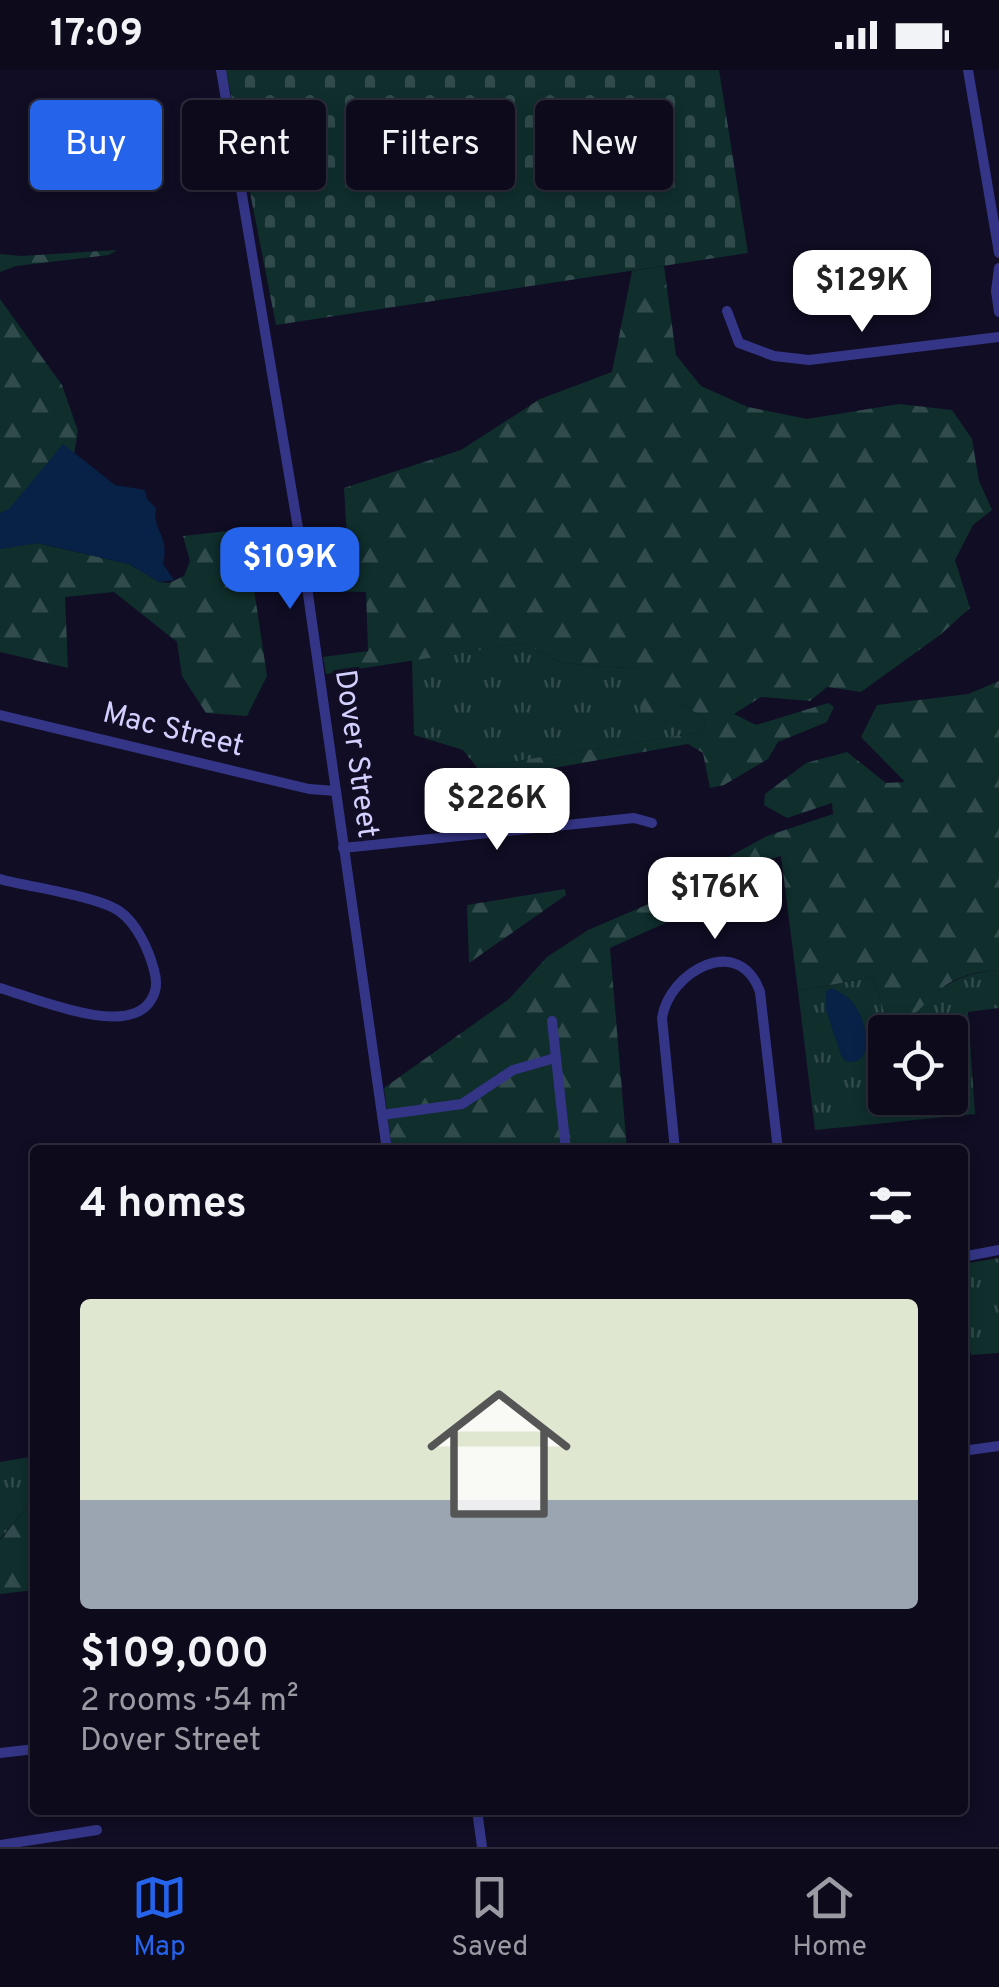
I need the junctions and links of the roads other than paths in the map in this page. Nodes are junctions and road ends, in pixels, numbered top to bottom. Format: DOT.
graph roads {
  1 [pos="222,70"];
  2 [pos="968,70"];
  3 [pos="999,253"];
  4 [pos="999,268"];
  5 [pos="727,311"];
  6 [pos="999,312"];
  7 [pos="998,338"];
  8 [pos="999,351"];
  9 [pos="0,715"];
  10 [pos="336,792"];
  11 [pos="652,823"];
  12 [pos="343,848"];
  13 [pos="0,880"];
  14 [pos="0,988"];
  15 [pos="552,1021"];
  16 [pos="555,1058"];
  17 [pos="382,1115"];
  18 [pos="386,1145"];
  19 [pos="565,1145"];
  20 [pos="675,1145"];
  21 [pos="777,1145"];
  22 [pos="999,1250"];
  23 [pos="968,1256"];
  24 [pos="999,1446"];
  25 [pos="968,1450"];
  26 [pos="30,1749"];
  27 [pos="0,1754"];
  28 [pos="479,1815"];
  29 [pos="97,1830"];
  30 [pos="0,1844"];
  31 [pos="482,1847"];
  1 -- 10 [label="street, Dover Street"];
  2 -- 3 [label="street"];
  4 -- 6 [label="street"];
  5 -- 7 [label="street"];
  7 -- 8 [label="street"];
  9 -- 10 [label="street, Mac Street"];
  10 -- 12 [label="street, Dover Street"];
  11 -- 12 [label="street"];
  12 -- 17 [label="street, Dover Street"];
  13 -- 14 [label="street"];
  15 -- 16 [label="street"];
  16 -- 17 [label="street"];
  16 -- 19 [label="street"];
  17 -- 18 [label="street, Dover Street"];
  20 -- 21 [label="street"];
  22 -- 23 [label="street"];
  24 -- 25 [label="street"];
  26 -- 27 [label="street"];
  28 -- 31 [label="street"];
  29 -- 30 [label="street"];
}
